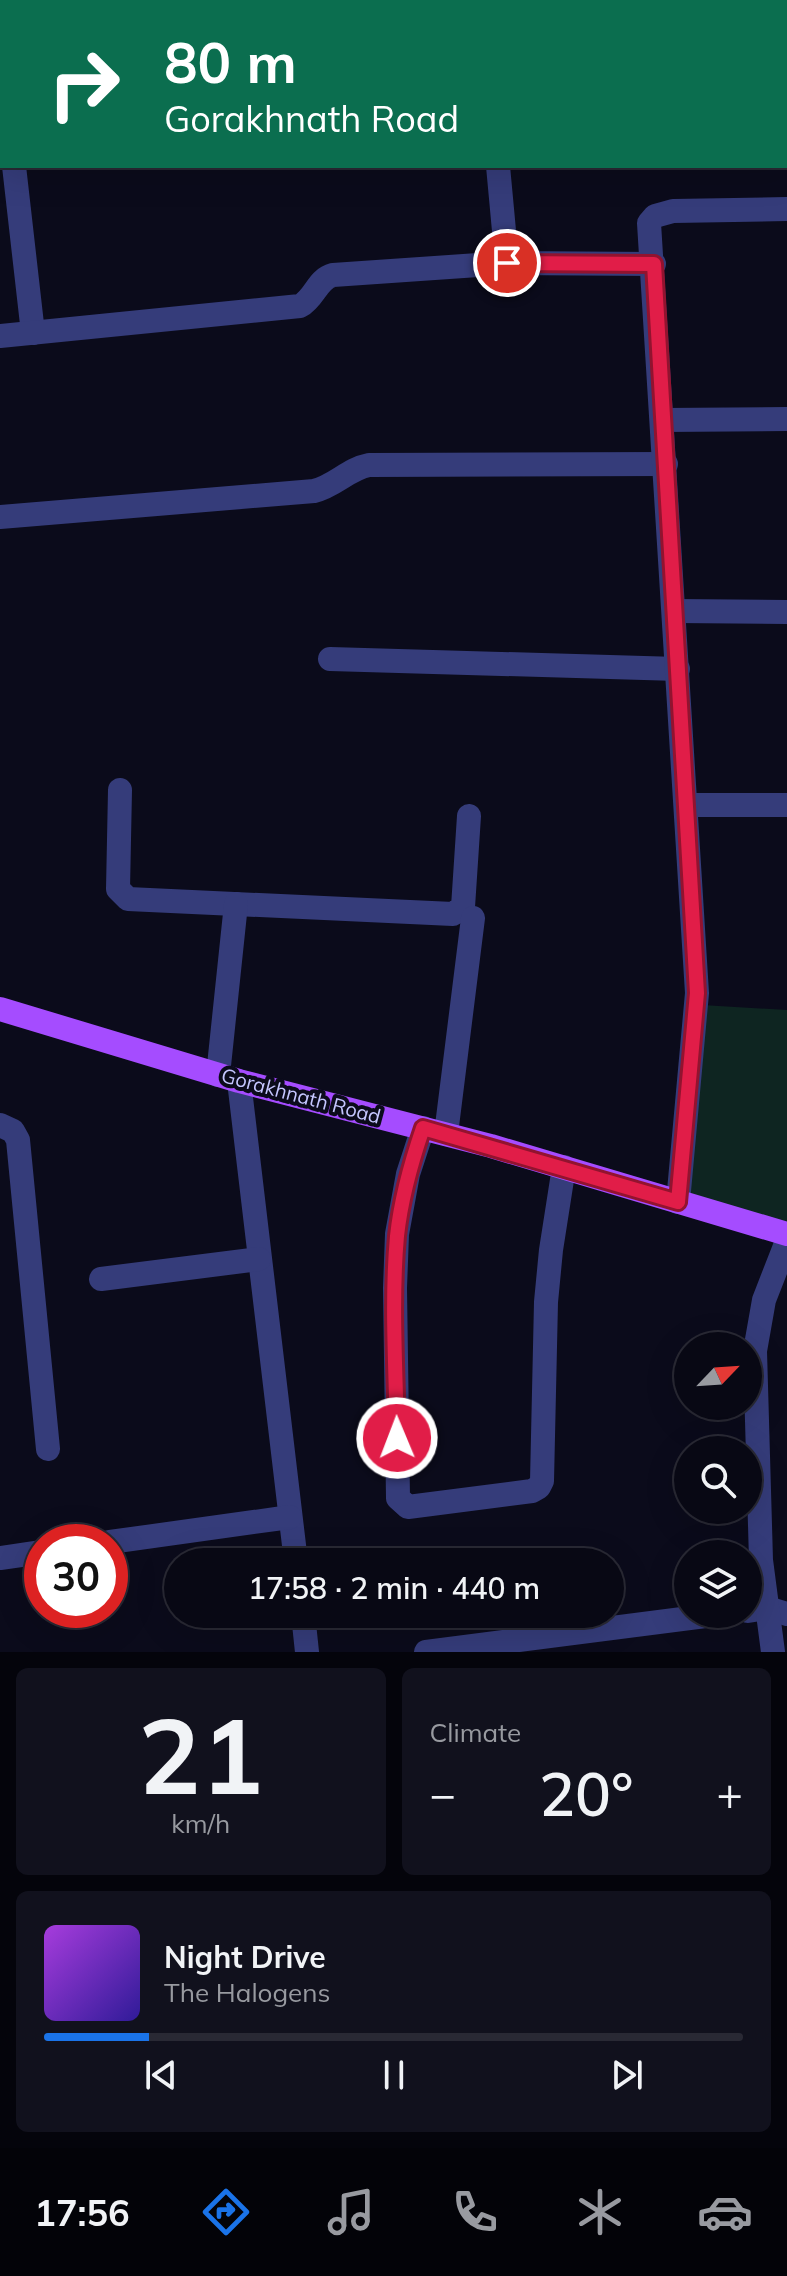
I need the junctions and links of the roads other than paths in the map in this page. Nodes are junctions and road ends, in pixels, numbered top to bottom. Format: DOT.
graph roads {
  1 [pos="14,168"];
  2 [pos="498,168"];
  3 [pos="787,209"];
  4 [pos="507,263"];
  5 [pos="654,264"];
  6 [pos="33,333"];
  7 [pos="0,336"];
  8 [pos="787,419"];
  9 [pos="663,420"];
  10 [pos="666,464"];
  11 [pos="0,517"];
  12 [pos="675,611"];
  13 [pos="787,612"];
  14 [pos="330,659"];
  15 [pos="678,669"];
  16 [pos="120,790"];
  17 [pos="686,805"];
  18 [pos="787,805"];
  19 [pos="469,816"];
  20 [pos="236,904"];
  21 [pos="473,918"];
  22 [pos="0,1009"];
  23 [pos="229,1078"];
  24 [pos="0,1125"];
  25 [pos="434,1131"];
  26 [pos="564,1167"];
  27 [pos="678,1202"];
  28 [pos="787,1234"];
  29 [pos="787,1241"];
  30 [pos="259,1259"];
  31 [pos="101,1279"];
  32 [pos="48,1449"];
  33 [pos="290,1517"];
  34 [pos="128,1540"];
  35 [pos="294,1548"];
  36 [pos="24,1555"];
  37 [pos="0,1558"];
  38 [pos="767,1611"];
  39 [pos="674,1620"];
  40 [pos="304,1628"];
  41 [pos="307,1652"];
  42 [pos="426,1652"];
  43 [pos="773,1652"];
  1 -- 6 [label="street"];
  2 -- 4 [label="street"];
  3 -- 5 [label="street"];
  4 -- 5 [label="street"];
  4 -- 6 [label="street"];
  5 -- 9 [label="street"];
  6 -- 7 [label="street"];
  8 -- 9 [label="street"];
  9 -- 10 [label="street"];
  10 -- 11 [label="street"];
  10 -- 12 [label="street"];
  12 -- 13 [label="street"];
  12 -- 15 [label="street"];
  14 -- 15 [label="street"];
  15 -- 17 [label="street"];
  16 -- 20 [label="street"];
  17 -- 18 [label="street"];
  17 -- 27 [label="street"];
  19 -- 20 [label="street"];
  20 -- 23 [label="street"];
  21 -- 25 [label="street"];
  22 -- 23 [label="main road, Gorakhnath Road"];
  23 -- 25 [label="main road, Gorakhnath Road"];
  23 -- 30 [label="street"];
  24 -- 32 [label="street"];
  25 -- 26 [label="main road, Gorakhnath Road"];
  25 -- 26 [label="street"];
  26 -- 27 [label="main road, Gorakhnath Road"];
  27 -- 28 [label="main road, Gorakhnath Road"];
  29 -- 38 [label="street"];
  30 -- 31 [label="street"];
  30 -- 33 [label="street"];
  33 -- 34 [label="street"];
  33 -- 35 [label="street"];
  36 -- 37 [label="street"];
  38 -- 43 [label="street"];
  39 -- 42 [label="street"];
  40 -- 41 [label="street"];
}
